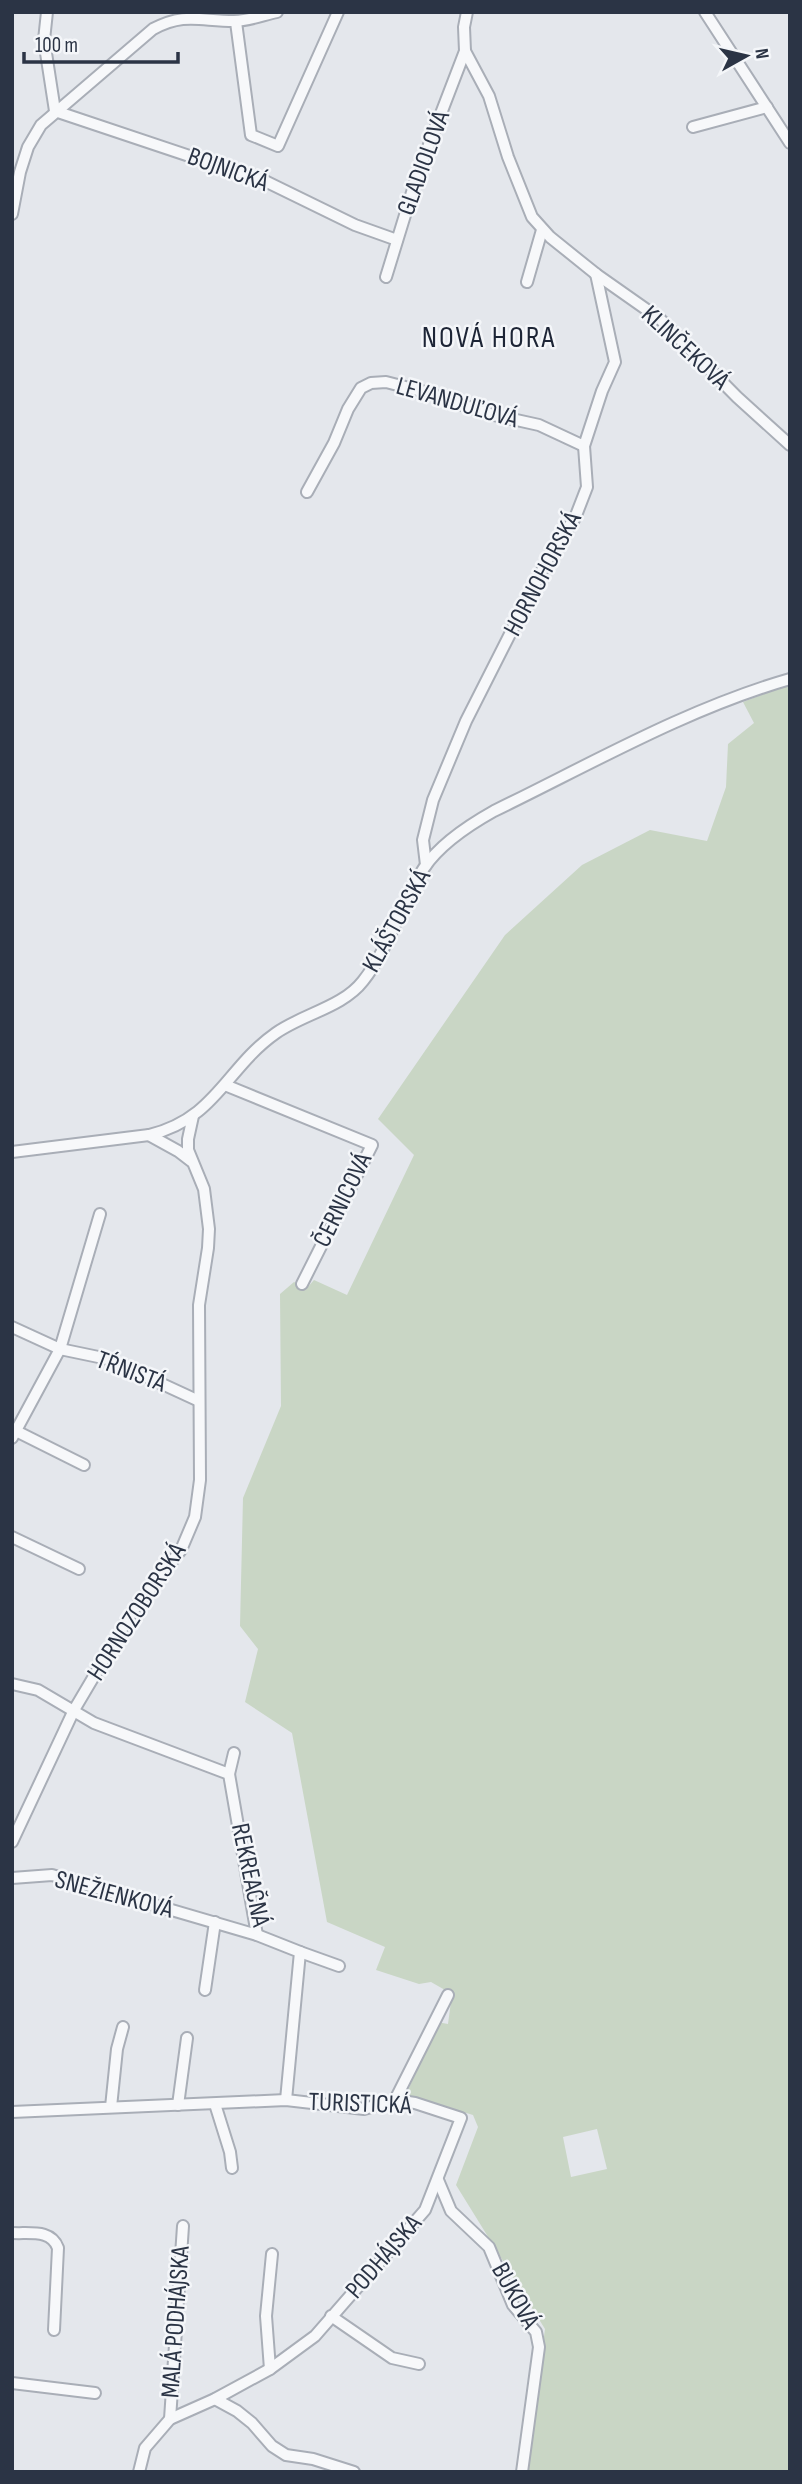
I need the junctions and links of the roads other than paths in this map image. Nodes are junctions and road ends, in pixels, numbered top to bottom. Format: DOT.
graph roads {
  1 [pos="47,12"];
  2 [pos="277,12"];
  3 [pos="338,12"];
  4 [pos="467,12"];
  5 [pos="705,12"];
  6 [pos="236,22"];
  7 [pos="465,51"];
  8 [pos="767,107"];
  9 [pos="55,111"];
  10 [pos="693,127"];
  11 [pos="790,143"];
  12 [pos="16,169"];
  13 [pos="12,214"];
  14 [pos="542,230"];
  15 [pos="397,240"];
  16 [pos="596,274"];
  17 [pos="386,277"];
  18 [pos="527,282"];
  19 [pos="790,445"];
  20 [pos="584,446"];
  21 [pos="307,492"];
  22 [pos="790,679"];
  23 [pos="426,865"];
  24 [pos="225,1085"];
  25 [pos="193,1116"];
  26 [pos="149,1135"];
  27 [pos="12,1152"];
  28 [pos="191,1161"];
  29 [pos="100,1214"];
  30 [pos="302,1284"];
  31 [pos="12,1327"];
  32 [pos="60,1349"];
  33 [pos="199,1401"];
  34 [pos="14,1435"];
  35 [pos="84,1465"];
  36 [pos="12,1537"];
  37 [pos="79,1569"];
  38 [pos="12,1684"];
  39 [pos="75,1710"];
  40 [pos="234,1753"];
  41 [pos="229,1774"];
  42 [pos="12,1842"];
  43 [pos="12,1878"];
  44 [pos="215,1922"];
  45 [pos="257,1935"];
  46 [pos="300,1952"];
  47 [pos="339,1966"];
  48 [pos="205,1990"];
  49 [pos="448,1995"];
  50 [pos="123,2027"];
  51 [pos="187,2038"];
  52 [pos="286,2100"];
  53 [pos="395,2100"];
  54 [pos="215,2104"];
  55 [pos="178,2105"];
  56 [pos="111,2107"];
  57 [pos="12,2112"];
  58 [pos="461,2118"];
  59 [pos="232,2168"];
  60 [pos="438,2180"];
  61 [pos="183,2226"];
  62 [pos="12,2233"];
  63 [pos="272,2254"];
  64 [pos="331,2316"];
  65 [pos="54,2330"];
  66 [pos="419,2364"];
  67 [pos="270,2369"];
  68 [pos="12,2384"];
  69 [pos="95,2393"];
  70 [pos="215,2399"];
  71 [pos="170,2419"];
  72 [pos="139,2472"];
  73 [pos="354,2472"];
  74 [pos="522,2472"];
  1 -- 9 [label="street"];
  2 -- 6 [label="street"];
  3 -- 6 [label="street"];
  4 -- 7 [label="street"];
  5 -- 8 [label="street"];
  6 -- 9 [label="street"];
  7 -- 14 [label="street, KLINČEKOVÁ"];
  7 -- 15 [label="street, GLADIOLOVÁ"];
  8 -- 10 [label="street"];
  8 -- 11 [label="street"];
  9 -- 12 [label="street"];
  9 -- 15 [label="street, BOJNICKÁ"];
  12 -- 13 [label="street"];
  14 -- 16 [label="street, KLINČEKOVÁ"];
  14 -- 18 [label="street"];
  15 -- 17 [label="street, GLADIOLOVÁ"];
  16 -- 19 [label="street, KLINČEKOVÁ"];
  16 -- 20 [label="street, HORNOHORSKÁ"];
  20 -- 21 [label="street, LEVANDUĽOVÁ"];
  20 -- 23 [label="street, HORNOHORSKÁ"];
  22 -- 23 [label="street, KLÁŠTORSKÁ"];
  23 -- 24 [label="street, KLÁŠTORSKÁ"];
  24 -- 25 [label="street, KLÁŠTORSKÁ"];
  24 -- 30 [label="street, ČERNICOVÁ"];
  25 -- 26 [label="street, KLÁŠTORSKÁ"];
  25 -- 28 [label="street, HORNOZOBORSKÁ"];
  26 -- 27 [label="street, KLÁŠTORSKÁ"];
  26 -- 28 [label="street"];
  28 -- 33 [label="street, HORNOZOBORSKÁ"];
  29 -- 32 [label="street, TŔNISTÁ"];
  31 -- 32 [label="street, TŔNISTÁ"];
  32 -- 33 [label="street, TŔNISTÁ"];
  32 -- 34 [label="street"];
  33 -- 39 [label="street, HORNOZOBORSKÁ"];
  34 -- 35 [label="street"];
  36 -- 37 [label="street"];
  38 -- 39 [label="street"];
  39 -- 41 [label="street"];
  39 -- 42 [label="street, HORNOZOBORSKÁ"];
  40 -- 41 [label="street, REKREAČNÁ"];
  41 -- 45 [label="street, REKREAČNÁ"];
  43 -- 44 [label="street, SNEŽIENKOVÁ"];
  44 -- 45 [label="street, SNEŽIENKOVÁ"];
  44 -- 48 [label="street"];
  45 -- 46 [label="street, REKREAČNÁ"];
  46 -- 47 [label="street, REKREAČNÁ"];
  46 -- 52 [label="street, REKREAČNÁ"];
  49 -- 53 [label="street"];
  50 -- 56 [label="street"];
  51 -- 55 [label="street"];
  52 -- 53 [label="street, TURISTICKÁ"];
  52 -- 54 [label="street, TURISTICKÁ"];
  53 -- 58 [label="street, TURISTICKÁ"];
  54 -- 55 [label="street, TURISTICKÁ"];
  54 -- 59 [label="street"];
  55 -- 56 [label="street, TURISTICKÁ"];
  56 -- 57 [label="street, TURISTICKÁ"];
  58 -- 60 [label="street, PODHÁJSKA"];
  60 -- 64 [label="street, PODHÁJSKA"];
  60 -- 74 [label="street, BUKOVÁ"];
  61 -- 71 [label="street, MALÁ PODHÁJSKA"];
  62 -- 65 [label="street"];
  63 -- 67 [label="street"];
  64 -- 66 [label="street"];
  64 -- 67 [label="street, PODHÁJSKA"];
  67 -- 70 [label="street, PODHÁJSKA"];
  68 -- 69 [label="street"];
  70 -- 71 [label="street, PODHÁJSKA"];
  70 -- 73 [label="street"];
  71 -- 72 [label="street, PODHÁJSKA"];
}
